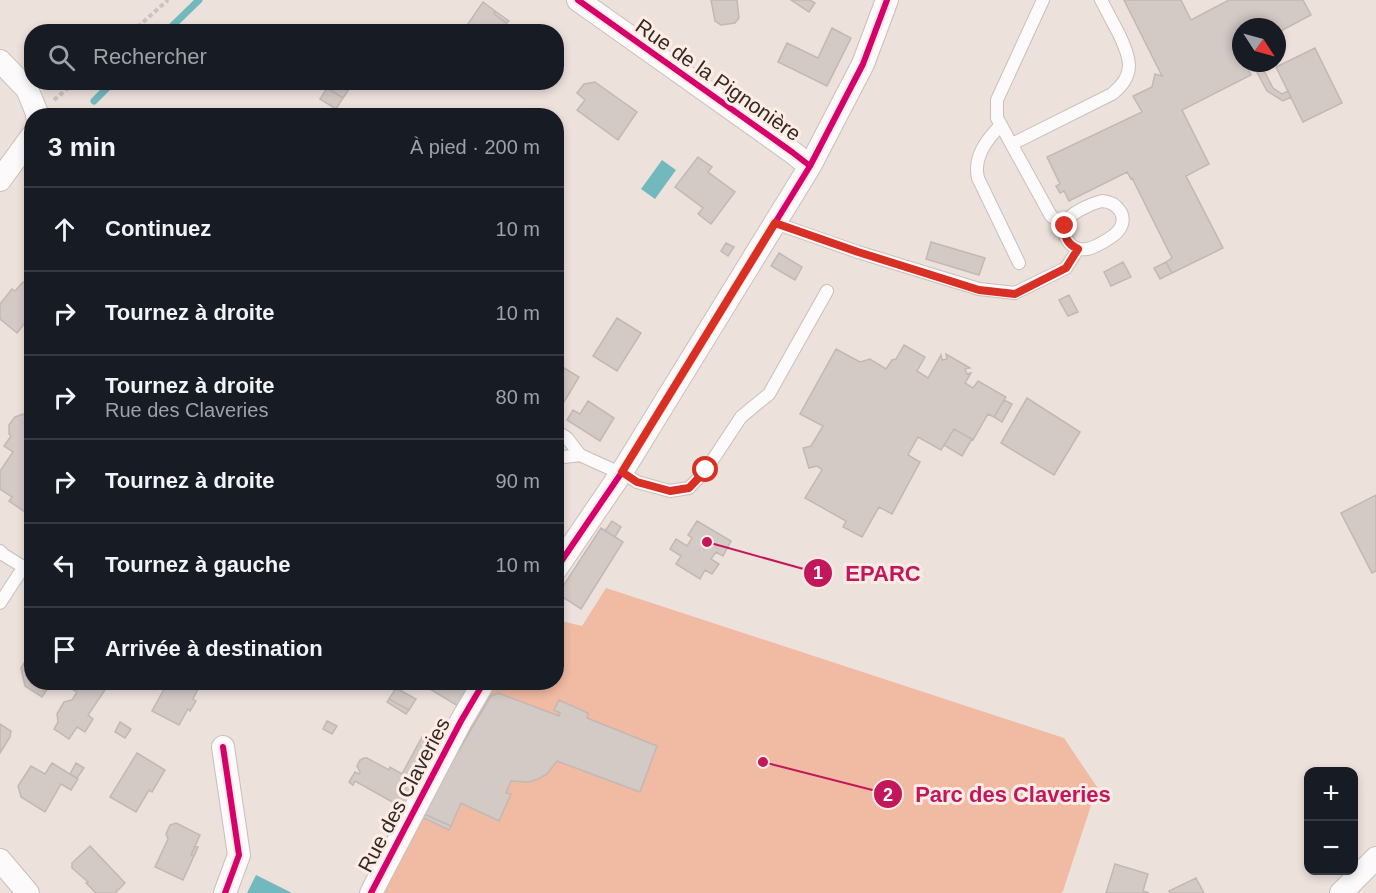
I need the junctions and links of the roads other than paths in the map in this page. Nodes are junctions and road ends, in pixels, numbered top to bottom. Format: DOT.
graph roads {
  1 [pos="578,0"];
  2 [pos="887,0"];
  3 [pos="1044,0"];
  4 [pos="1101,0"];
  5 [pos="0,61"];
  6 [pos="24,86"];
  7 [pos="27,90"];
  8 [pos="35,108"];
  9 [pos="1001,124"];
  10 [pos="1012,144"];
  11 [pos="24,146"];
  12 [pos="810,166"];
  13 [pos="0,180"];
  14 [pos="775,223"];
  15 [pos="1065,226"];
  16 [pos="1078,249"];
  17 [pos="1019,263"];
  18 [pos="827,291"];
  19 [pos="564,436"];
  20 [pos="580,455"];
  21 [pos="564,457"];
  22 [pos="622,472"];
  23 [pos="0,551"];
  24 [pos="564,557"];
  25 [pos="24,564"];
  26 [pos="24,570"];
  27 [pos="0,603"];
  28 [pos="479,690"];
  29 [pos="223,747"];
  30 [pos="1376,858"];
  31 [pos="0,861"];
  32 [pos="27,893"];
  33 [pos="225,893"];
  34 [pos="371,893"];
  35 [pos="1341,893"];
  1 -- 12 [label="street, Rue de la Pignonière"];
  2 -- 12 [label="street"];
  3 -- 9 [label="lane"];
  4 -- 10 [label="lane"];
  5 -- 6 [label="street"];
  7 -- 8 [label="street"];
  9 -- 10 [label="lane"];
  9 -- 17 [label="lane"];
  10 -- 15 [label="lane"];
  11 -- 13 [label="street"];
  12 -- 14 [label="street"];
  14 -- 16 [label="lane"];
  14 -- 22 [label="street"];
  15 -- 16 [label="lane"];
  15 -- 16 [label="lane"];
  18 -- 22 [label="lane"];
  19 -- 20 [label="lane"];
  20 -- 21 [label="lane"];
  20 -- 22 [label="lane"];
  22 -- 24 [label="street"];
  23 -- 25 [label="lane"];
  26 -- 27 [label="lane"];
  28 -- 34 [label="street, Rue des Claveries"];
  29 -- 33 [label="street"];
  30 -- 35 [label="street"];
  31 -- 32 [label="street"];
}
